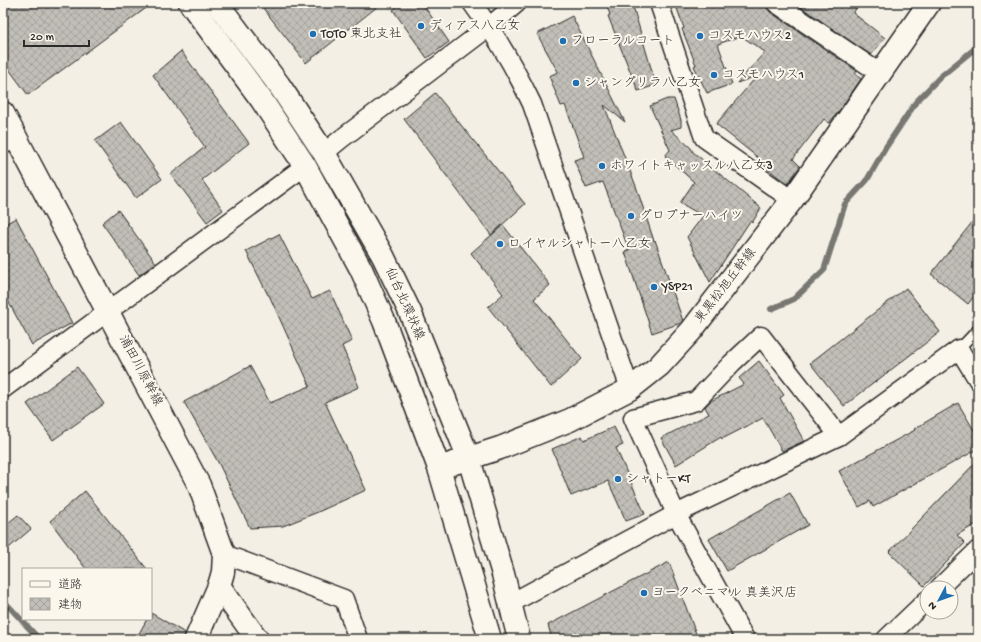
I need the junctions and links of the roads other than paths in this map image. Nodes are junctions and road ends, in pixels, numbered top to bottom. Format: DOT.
graph roads {
  1 [pos="190,3"];
  2 [pos="217,3"];
  3 [pos="472,3"];
  4 [pos="517,3"];
  5 [pos="659,3"];
  6 [pos="776,3"];
  7 [pos="929,3"];
  8 [pos="490,26"];
  9 [pos="881,74"];
  10 [pos="3,112"];
  11 [pos="9,140"];
  12 [pos="324,153"];
  13 [pos="305,166"];
  14 [pos="792,200"];
  15 [pos="109,312"];
  16 [pos="978,329"];
  17 [pos="959,349"];
  18 [pos="978,380"];
  19 [pos="3,389"];
  20 [pos="630,389"];
  21 [pos="839,436"];
  22 [pos="469,459"];
  23 [pos="439,468"];
  24 [pos="676,514"];
  25 [pos="978,550"];
  26 [pos="224,554"];
  27 [pos="947,580"];
  28 [pos="219,586"];
  29 [pos="511,603"];
  30 [pos="919,608"];
  31 [pos="196,639"];
  32 [pos="257,639"];
  33 [pos="358,639"];
  34 [pos="490,639"];
  35 [pos="519,639"];
  36 [pos="745,639"];
  37 [pos="886,639"];
  1 -- 13 [label="main road, 仙台北環状線"];
  2 -- 12 [label="main road, 仙台北環状線"];
  3 -- 8 [label="street"];
  4 -- 8 [label="street"];
  5 -- 14 [label="street"];
  6 -- 9 [label="street"];
  7 -- 9 [label="main road, 東黒松旭丘幹線"];
  8 -- 12 [label="street"];
  8 -- 20 [label="street"];
  9 -- 14 [label="main road, 東黒松旭丘幹線"];
  10 -- 11 [label="main road, 浦田川原幹線"];
  11 -- 15 [label="main road, 浦田川原幹線"];
  12 -- 22 [label="main road, 仙台北環状線"];
  13 -- 15 [label="street"];
  13 -- 23 [label="main road, 仙台北環状線"];
  14 -- 20 [label="main road, 東黒松旭丘幹線"];
  15 -- 19 [label="street"];
  15 -- 26 [label="main road, 浦田川原幹線"];
  16 -- 17 [label="lane"];
  17 -- 18 [label="street"];
  17 -- 21 [label="street"];
  20 -- 22 [label="main road, 東黒松旭丘幹線"];
  21 -- 24 [label="street"];
  21 -- 24 [label="street"];
  22 -- 23 [label="main road, 東黒松旭丘幹線"];
  22 -- 29 [label="main road, 仙台北環状線"];
  23 -- 34 [label="main road, 仙台北環状線"];
  24 -- 29 [label="street"];
  24 -- 36 [label="street"];
  25 -- 27 [label="street"];
  26 -- 28 [label="main road, 浦田川原幹線"];
  26 -- 33 [label="street"];
  28 -- 31 [label="main road, 浦田川原幹線"];
  28 -- 32 [label="main road"];
  29 -- 35 [label="main road, 仙台北環状線"];
  30 -- 37 [label="street"];
}
